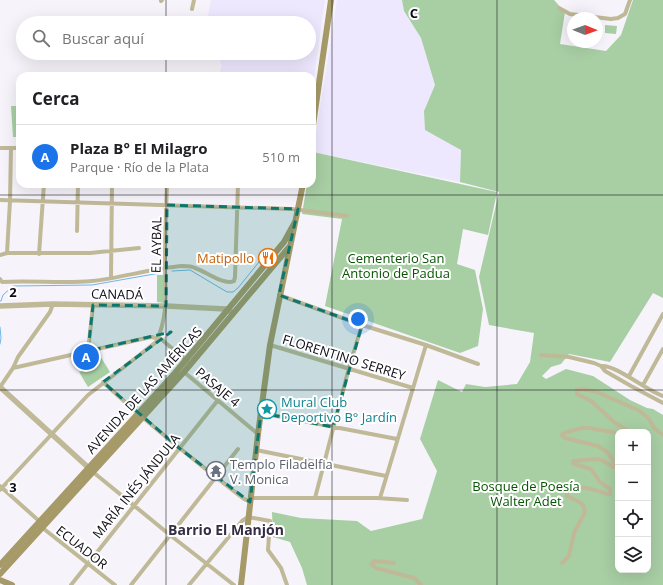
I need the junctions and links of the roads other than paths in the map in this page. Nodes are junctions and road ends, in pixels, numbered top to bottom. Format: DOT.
graph roads {
  1 [pos="194,0"];
  2 [pos="630,0"];
  3 [pos="331,1"];
  4 [pos="558,8"];
  5 [pos="192,9"];
  6 [pos="316,104"];
  7 [pos="0,148"];
  8 [pos="11,148"];
  9 [pos="16,148"];
  10 [pos="44,188"];
  11 [pos="78,188"];
  12 [pos="112,188"];
  13 [pos="168,188"];
  14 [pos="238,188"];
  15 [pos="302,188"];
  16 [pos="0,200"];
  17 [pos="10,201"];
  18 [pos="44,201"];
  19 [pos="78,202"];
  20 [pos="112,203"];
  21 [pos="167,205"];
  22 [pos="237,207"];
  23 [pos="298,210"];
  24 [pos="347,216"];
  25 [pos="295,222"];
  26 [pos="77,231"];
  27 [pos="290,246"];
  28 [pos="139,248"];
  29 [pos="111,250"];
  30 [pos="7,253"];
  31 [pos="39,254"];
  32 [pos="0,255"];
  33 [pos="165,268"];
  34 [pos="111,278"];
  35 [pos="0,279"];
  36 [pos="279,295"];
  37 [pos="53,304"];
  38 [pos="93,305"];
  39 [pos="0,306"];
  40 [pos="166,306"];
  41 [pos="231,311"];
  42 [pos="663,314"];
  43 [pos="362,325"];
  44 [pos="158,338"];
  45 [pos="270,345"];
  46 [pos="426,345"];
  47 [pos="663,349"];
  48 [pos="88,351"];
  49 [pos="541,355"];
  50 [pos="188,362"];
  51 [pos="478,364"];
  52 [pos="601,366"];
  53 [pos="12,368"];
  54 [pos="349,368"];
  55 [pos="184,372"];
  56 [pos="629,376"];
  57 [pos="102,382"];
  58 [pos="643,385"];
  59 [pos="0,387"];
  60 [pos="413,388"];
  61 [pos="663,396"];
  62 [pos="218,400"];
  63 [pos="663,403"];
  64 [pos="261,413"];
  65 [pos="140,416"];
  66 [pos="333,427"];
  67 [pos="625,429"];
  68 [pos="615,432"];
  69 [pos="51,434"];
  70 [pos="258,434"];
  71 [pos="663,435"];
  72 [pos="397,439"];
  73 [pos="179,448"];
  74 [pos="238,450"];
  75 [pos="256,450"];
  76 [pos="615,463"];
  77 [pos="324,464"];
  78 [pos="616,465"];
  79 [pos="90,470"];
  80 [pos="386,476"];
  81 [pos="216,477"];
  82 [pos="1,488"];
  83 [pos="315,498"];
  84 [pos="380,498"];
  85 [pos="250,500"];
  86 [pos="408,500"];
  87 [pos="134,506"];
  88 [pos="248,517"];
  89 [pos="41,524"];
  90 [pos="170,535"];
  91 [pos="562,562"];
  92 [pos="88,563"];
  93 [pos="394,563"];
  94 [pos="206,564"];
  95 [pos="0,565"];
  96 [pos="0,574"];
  97 [pos="0,580"];
  98 [pos="12,585"];
  99 [pos="71,585"];
  100 [pos="115,585"];
  101 [pos="131,585"];
  102 [pos="190,585"];
  103 [pos="234,585"];
  104 [pos="241,585"];
  105 [pos="287,585"];
  106 [pos="420,585"];
  1 -- 5 [label="street"];
  2 -- 4 [label="street"];
  3 -- 6 [label="main road"];
  7 -- 8 [label="street"];
  8 -- 9 [label="street"];
  8 -- 17 [label="street"];
  10 -- 18 [label="street"];
  11 -- 19 [label="street"];
  12 -- 20 [label="street"];
  13 -- 21 [label="street, EL AYBAL"];
  14 -- 22 [label="street"];
  15 -- 23 [label="main road"];
  16 -- 17 [label="street"];
  17 -- 18 [label="street"];
  17 -- 30 [label="street"];
  18 -- 19 [label="street"];
  18 -- 31 [label="street"];
  19 -- 20 [label="street"];
  19 -- 26 [label="street"];
  20 -- 21 [label="street"];
  20 -- 29 [label="street"];
  21 -- 22 [label="street"];
  21 -- 33 [label="street, EL AYBAL"];
  22 -- 23 [label="street"];
  22 -- 33 [label="street"];
  23 -- 24 [label="street"];
  23 -- 25 [label="main road"];
  25 -- 27 [label="main road"];
  25 -- 41 [label="main road, AVENIDA DE LAS AMÉRICAS"];
  27 -- 36 [label="main road"];
  27 -- 41 [label="main road, AVENIDA DE LAS AMÉRICAS"];
  28 -- 29 [label="street"];
  29 -- 31 [label="street"];
  29 -- 34 [label="street"];
  30 -- 31 [label="street"];
  30 -- 32 [label="street"];
  33 -- 34 [label="street"];
  33 -- 40 [label="street, EL AYBAL"];
  34 -- 35 [label="street"];
  36 -- 43 [label="street"];
  36 -- 45 [label="main road"];
  37 -- 38 [label="street, CANADÁ"];
  37 -- 39 [label="street, CANADÁ"];
  37 -- 53 [label="street"];
  38 -- 40 [label="street, CANADÁ"];
  38 -- 48 [label="street"];
  40 -- 41 [label="street, CANADÁ"];
  40 -- 44 [label="street, EL AYBAL"];
  41 -- 50 [label="main road, AVENIDA DE LAS AMÉRICAS"];
  42 -- 56 [label="street"];
  43 -- 46 [label="street"];
  43 -- 54 [label="street"];
  44 -- 48 [label="street"];
  44 -- 50 [label="street"];
  44 -- 57 [label="street"];
  45 -- 54 [label="street, FLORENTINO SERREY"];
  45 -- 64 [label="main road"];
  46 -- 51 [label="street"];
  46 -- 60 [label="street"];
  47 -- 58 [label="street"];
  48 -- 53 [label="street"];
  49 -- 52 [label="street"];
  50 -- 55 [label="main road, AVENIDA DE LAS AMÉRICAS"];
  50 -- 65 [label="main road, AVENIDA DE LAS AMÉRICAS"];
  52 -- 56 [label="street"];
  52 -- 63 [label="street"];
  53 -- 59 [label="street"];
  54 -- 60 [label="street, FLORENTINO SERREY"];
  54 -- 66 [label="street"];
  55 -- 62 [label="street, PASAJE 4"];
  55 -- 65 [label="main road, AVENIDA DE LAS AMÉRICAS"];
  56 -- 58 [label="street"];
  57 -- 65 [label="street"];
  57 -- 69 [label="street"];
  58 -- 61 [label="street"];
  59 -- 69 [label="street"];
  60 -- 72 [label="street"];
  62 -- 70 [label="street, PASAJE 4"];
  62 -- 73 [label="street, MARÍA INÉS JÁNDULA"];
  64 -- 66 [label="street"];
  64 -- 70 [label="main road"];
  65 -- 73 [label="street"];
  65 -- 79 [label="main road, AVENIDA DE LAS AMÉRICAS"];
  66 -- 72 [label="street"];
  66 -- 77 [label="street"];
  67 -- 71 [label="street"];
  68 -- 76 [label="street"];
  69 -- 79 [label="street"];
  69 -- 82 [label="street"];
  70 -- 75 [label="main road"];
  72 -- 80 [label="street"];
  73 -- 81 [label="street"];
  73 -- 87 [label="street, MARÍA INÉS JÁNDULA"];
  74 -- 81 [label="street"];
  75 -- 77 [label="street"];
  75 -- 85 [label="main road"];
  77 -- 80 [label="street"];
  77 -- 83 [label="street"];
  78 -- 91 [label="street"];
  79 -- 87 [label="street"];
  79 -- 89 [label="main road, AVENIDA DE LAS AMÉRICAS"];
  80 -- 84 [label="street"];
  81 -- 85 [label="street"];
  81 -- 90 [label="street"];
  82 -- 89 [label="street, ECUADOR"];
  83 -- 84 [label="street"];
  83 -- 85 [label="street"];
  84 -- 86 [label="street"];
  85 -- 88 [label="main road"];
  87 -- 90 [label="street"];
  87 -- 92 [label="street, MARÍA INÉS JÁNDULA"];
  88 -- 94 [label="street"];
  88 -- 104 [label="main road"];
  88 -- 105 [label="street"];
  89 -- 92 [label="street, ECUADOR"];
  89 -- 95 [label="main road, AVENIDA DE LAS AMÉRICAS"];
  89 -- 96 [label="main road, AVENIDA DE LAS AMÉRICAS"];
  90 -- 94 [label="street"];
  90 -- 101 [label="street"];
  92 -- 99 [label="street, MARÍA INÉS JÁNDULA"];
  92 -- 100 [label="street, ECUADOR"];
  93 -- 106 [label="street"];
  94 -- 102 [label="street"];
  94 -- 103 [label="street"];
  97 -- 98 [label="main road"];
}
